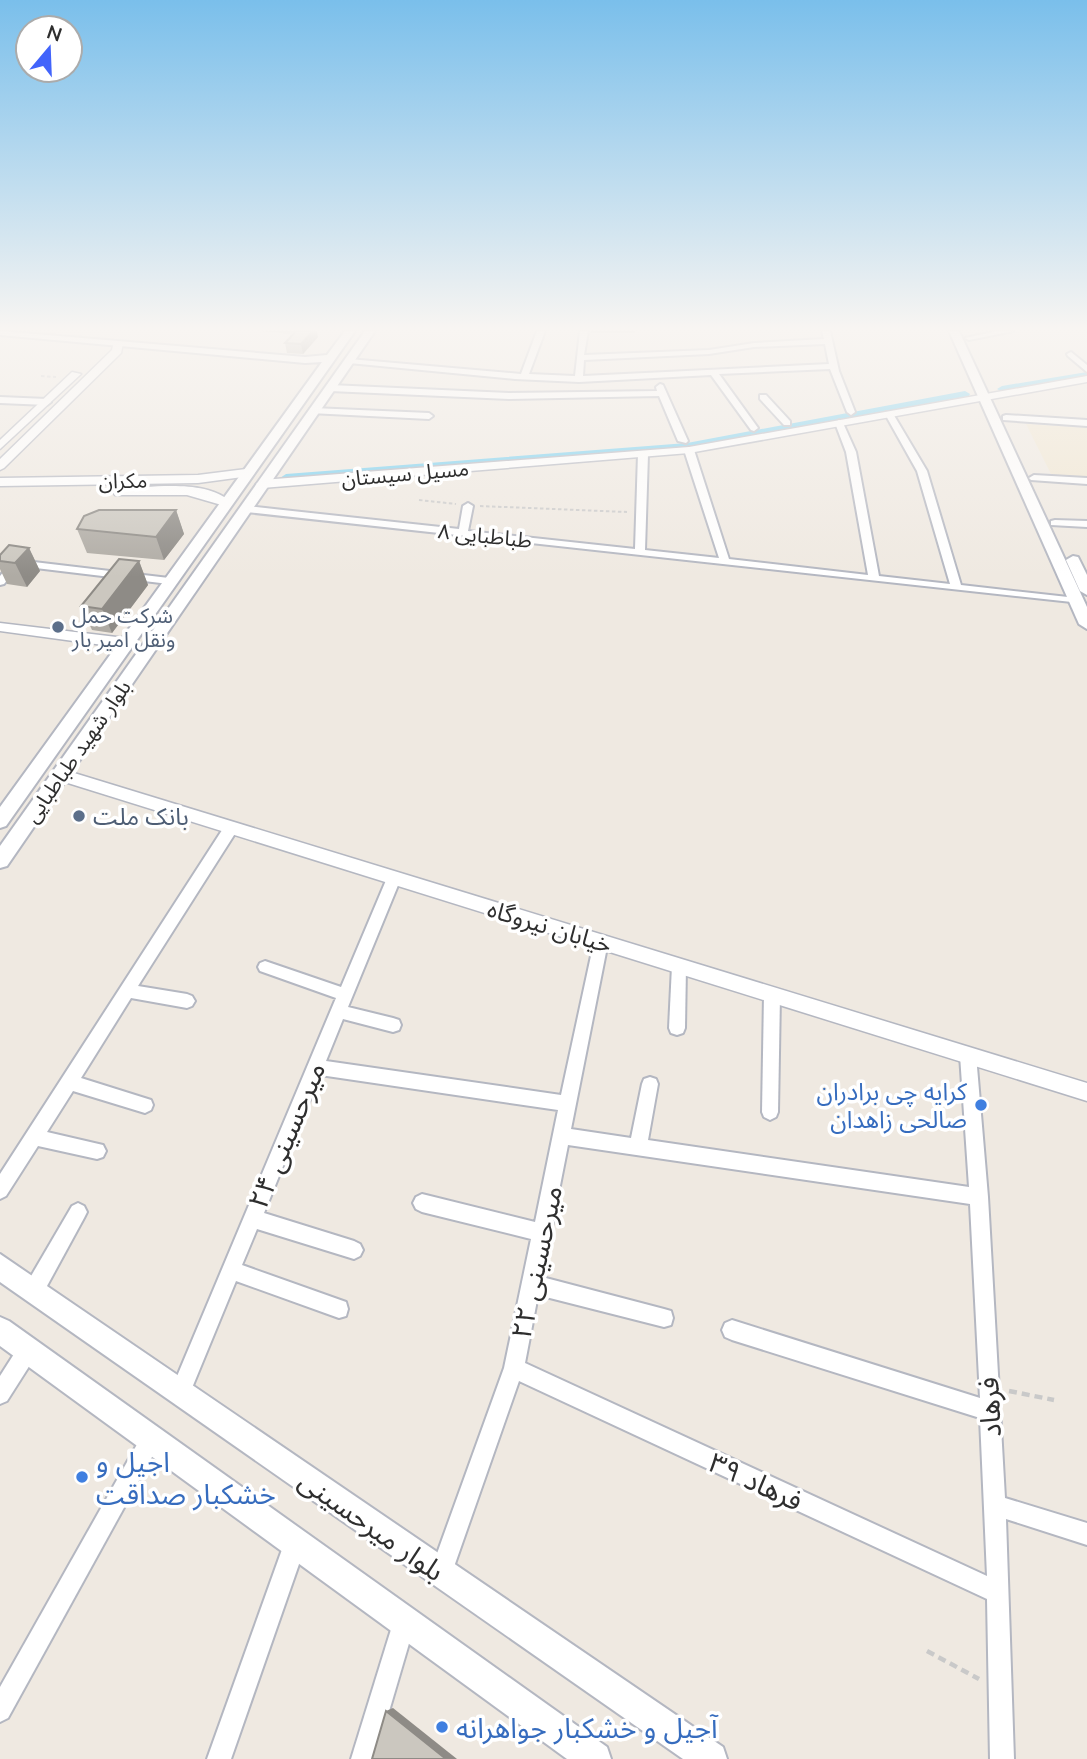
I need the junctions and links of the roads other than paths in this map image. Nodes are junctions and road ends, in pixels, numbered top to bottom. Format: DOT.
graph roads {
  1 [pos="35,413"];
  2 [pos="52,413"];
  3 [pos="291,413"];
  4 [pos="312,413"];
  5 [pos="374,413"];
  6 [pos="672,413"];
  7 [pos="743,413"];
  8 [pos="778,413"];
  9 [pos="845,413"];
  10 [pos="893,413"];
  11 [pos="997,413"];
  12 [pos="1003,413"];
  13 [pos="889,414"];
  14 [pos="429,415"];
  15 [pos="1006,418"];
  16 [pos="787,423"];
  17 [pos="839,423"];
  18 [pos="1087,423"];
  19 [pos="754,428"];
  20 [pos="686,445"];
  21 [pos="0,446"];
  22 [pos="643,454"];
  23 [pos="0,466"];
  24 [pos="246,473"];
  25 [pos="217,478"];
  26 [pos="1034,478"];
  27 [pos="266,479"];
  28 [pos="1087,481"];
  29 [pos="0,482"];
  30 [pos="0,493"];
  31 [pos="210,494"];
  32 [pos="225,502"];
  33 [pos="468,506"];
  34 [pos="246,509"];
  35 [pos="1055,523"];
  36 [pos="1087,524"];
  37 [pos="463,533"];
  38 [pos="640,552"];
  39 [pos="0,561"];
  40 [pos="725,562"];
  41 [pos="17,563"];
  42 [pos="874,578"];
  43 [pos="169,581"];
  44 [pos="0,582"];
  45 [pos="1085,583"];
  46 [pos="957,588"];
  47 [pos="1077,601"];
  48 [pos="1087,624"];
  49 [pos="0,627"];
  50 [pos="125,643"];
  51 [pos="61,775"];
  52 [pos="0,821"];
  53 [pos="231,828"];
  54 [pos="0,861"];
  55 [pos="394,878"];
  56 [pos="601,942"];
  57 [pos="679,966"];
  58 [pos="265,967"];
  59 [pos="127,991"];
  60 [pos="772,995"];
  61 [pos="187,1001"];
  62 [pos="342,1003"];
  63 [pos="393,1025"];
  64 [pos="677,1028"];
  65 [pos="968,1055"];
  66 [pos="315,1067"];
  67 [pos="69,1082"];
  68 [pos="650,1084"];
  69 [pos="1087,1092"];
  70 [pos="568,1104"];
  71 [pos="145,1105"];
  72 [pos="770,1112"];
  73 [pos="561,1136"];
  74 [pos="34,1137"];
  75 [pos="638,1147"];
  76 [pos="97,1151"];
  77 [pos="0,1190"];
  78 [pos="979,1197"];
  79 [pos="422,1203"];
  80 [pos="78,1212"];
  81 [pos="251,1218"];
  82 [pos="542,1233"];
  83 [pos="354,1250"];
  84 [pos="0,1267"];
  85 [pos="230,1270"];
  86 [pos="531,1284"];
  87 [pos="34,1290"];
  88 [pos="339,1309"];
  89 [pos="664,1318"];
  90 [pos="0,1330"];
  91 [pos="732,1330"];
  92 [pos="28,1350"];
  93 [pos="514,1368"];
  94 [pos="180,1393"];
  95 [pos="0,1394"];
  96 [pos="989,1411"];
  97 [pos="151,1439"];
  98 [pos="994,1505"];
  99 [pos="1087,1534"];
  100 [pos="295,1544"];
  101 [pos="441,1573"];
  102 [pos="998,1592"];
  103 [pos="404,1623"];
  104 [pos="0,1710"];
  105 [pos="219,1759"];
  106 [pos="363,1759"];
  107 [pos="595,1759"];
  108 [pos="711,1759"];
  109 [pos="1002,1759"];
  1 -- 21 [label="street"];
  2 -- 23 [label="street"];
  3 -- 24 [label="main road, بلوار شهید طباطبایی"];
  4 -- 27 [label="main road, بلوار شهید طباطبایی"];
  5 -- 14 [label="street"];
  6 -- 20 [label="street"];
  7 -- 19 [label="street"];
  8 -- 16 [label="street"];
  9 -- 16 [label="street, مسیل سیستان"];
  10 -- 13 [label="street, مسیل سیستان"];
  11 -- 47 [label="main road"];
  12 -- 15 [label="main road"];
  13 -- 17 [label="street, مسیل سیستان"];
  13 -- 46 [label="street"];
  15 -- 18 [label="street"];
  15 -- 26 [label="main road"];
  16 -- 19 [label="street, مسیل سیستان"];
  17 -- 20 [label="street, مسیل سیستان"];
  17 -- 42 [label="street"];
  19 -- 20 [label="street, مسیل سیستان"];
  20 -- 22 [label="street, مسیل سیستان"];
  20 -- 27 [label="street, مسیل سیستان"];
  20 -- 40 [label="street"];
  22 -- 27 [label="street, مسیل سیستان"];
  22 -- 38 [label="street"];
  24 -- 25 [label="street, مکران"];
  24 -- 32 [label="main road, بلوار شهید طباطبایی"];
  25 -- 29 [label="street, مکران"];
  25 -- 31 [label="street"];
  26 -- 28 [label="street"];
  26 -- 35 [label="main road"];
  27 -- 34 [label="main road, بلوار شهید طباطبایی"];
  30 -- 31 [label="street, مکران"];
  31 -- 32 [label="street, مکران"];
  32 -- 43 [label="main road, بلوار شهید طباطبایی"];
  33 -- 37 [label="street"];
  34 -- 37 [label="street, طباطبایی ۸"];
  34 -- 51 [label="main road, بلوار شهید طباطبایی"];
  35 -- 36 [label="street"];
  35 -- 45 [label="main road"];
  37 -- 38 [label="street, طباطبایی ۸"];
  38 -- 40 [label="street, طباطبایی ۸"];
  39 -- 41 [label="street"];
  40 -- 42 [label="street, طباطبایی ۸"];
  41 -- 43 [label="street"];
  41 -- 44 [label="street"];
  42 -- 46 [label="street, طباطبایی ۸"];
  43 -- 50 [label="main road, بلوار شهید طباطبایی"];
  46 -- 47 [label="street, طباطبایی ۸"];
  47 -- 48 [label="main road"];
  49 -- 50 [label="street"];
  50 -- 52 [label="main road, بلوار شهید طباطبایی"];
  51 -- 53 [label="street, خیابان نیروگاه"];
  51 -- 54 [label="main road, بلوار شهید طباطبایی"];
  53 -- 55 [label="street, خیابان نیروگاه"];
  53 -- 59 [label="street"];
  55 -- 56 [label="street, خیابان نیروگاه"];
  55 -- 62 [label="street, میرحسینی ۲۴"];
  56 -- 57 [label="street, خیابان نیروگاه"];
  56 -- 70 [label="street, میرحسینی ۲۲"];
  57 -- 60 [label="street, خیابان نیروگاه"];
  57 -- 64 [label="street"];
  58 -- 62 [label="street"];
  59 -- 61 [label="street"];
  59 -- 67 [label="street"];
  60 -- 65 [label="street, خیابان نیروگاه"];
  60 -- 72 [label="street"];
  62 -- 63 [label="street"];
  62 -- 66 [label="street, میرحسینی ۲۴"];
  65 -- 69 [label="street, خیابان نیروگاه"];
  65 -- 78 [label="street, فرهاد"];
  66 -- 70 [label="street"];
  66 -- 81 [label="street, میرحسینی ۲۴"];
  67 -- 71 [label="street"];
  67 -- 74 [label="street"];
  68 -- 75 [label="street"];
  70 -- 73 [label="street, میرحسینی ۲۲"];
  73 -- 75 [label="street"];
  73 -- 82 [label="street, میرحسینی ۲۲"];
  74 -- 76 [label="street"];
  74 -- 77 [label="street"];
  75 -- 78 [label="street"];
  78 -- 96 [label="street, فرهاد"];
  79 -- 82 [label="street"];
  80 -- 87 [label="street"];
  81 -- 83 [label="street"];
  81 -- 85 [label="street, میرحسینی ۲۴"];
  82 -- 86 [label="street, میرحسینی ۲۲"];
  84 -- 87 [label="main road, بلوار میرحسینی"];
  85 -- 88 [label="street"];
  85 -- 94 [label="street, میرحسینی ۲۴"];
  86 -- 89 [label="street"];
  86 -- 93 [label="street, میرحسینی ۲۲"];
  87 -- 94 [label="main road, بلوار میرحسینی"];
  90 -- 92 [label="main road"];
  91 -- 96 [label="street"];
  92 -- 95 [label="street"];
  92 -- 97 [label="main road"];
  93 -- 101 [label="street, میرحسینی ۲۲"];
  93 -- 102 [label="street, فرهاد ۳۹"];
  94 -- 101 [label="main road, بلوار میرحسینی"];
  96 -- 98 [label="street, فرهاد"];
  97 -- 100 [label="main road"];
  97 -- 104 [label="street"];
  98 -- 99 [label="street"];
  98 -- 102 [label="street, فرهاد"];
  100 -- 103 [label="main road"];
  100 -- 105 [label="street"];
  101 -- 108 [label="main road, بلوار میرحسینی"];
  102 -- 109 [label="street, فرهاد"];
  103 -- 106 [label="street"];
  103 -- 107 [label="main road"];
}
